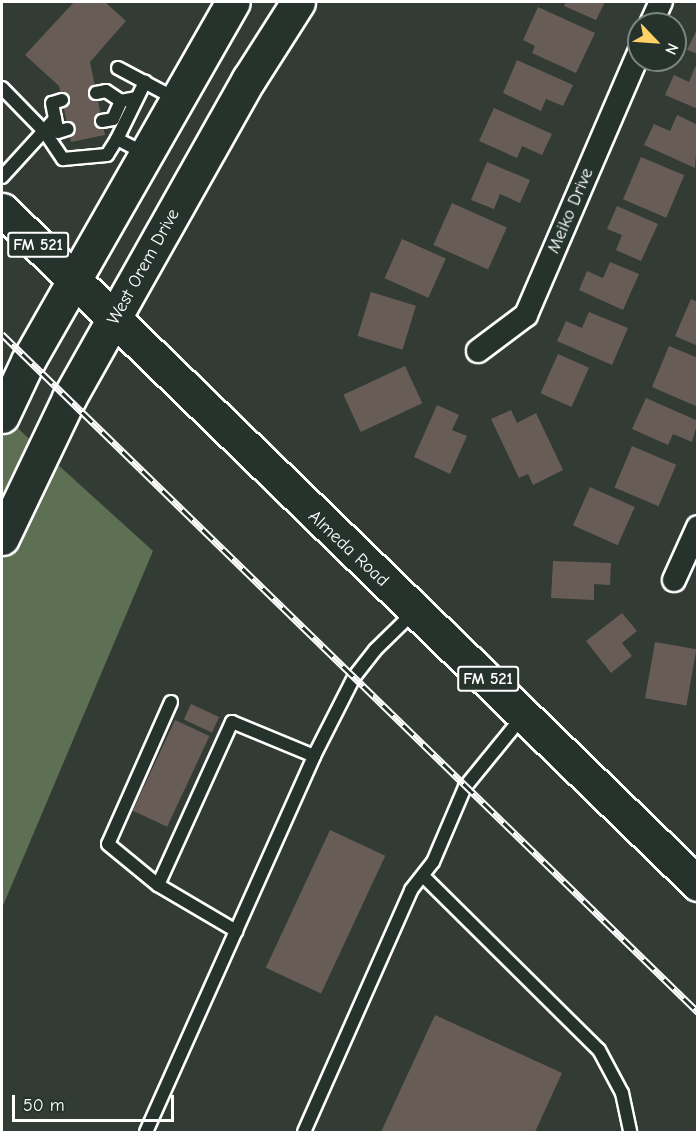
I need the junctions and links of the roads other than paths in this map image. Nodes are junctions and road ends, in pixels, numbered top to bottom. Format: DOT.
graph roads {
  1 [pos="233,2"];
  2 [pos="298,2"];
  3 [pos="118,68"];
  4 [pos="631,72"];
  5 [pos="145,82"];
  6 [pos="2,88"];
  7 [pos="96,93"];
  8 [pos="137,98"];
  9 [pos="177,99"];
  10 [pos="62,100"];
  11 [pos="121,101"];
  12 [pos="55,119"];
  13 [pos="102,121"];
  14 [pos="68,129"];
  15 [pos="44,131"];
  16 [pos="117,138"];
  17 [pos="146,153"];
  18 [pos="2,177"];
  19 [pos="2,210"];
  20 [pos="74,280"];
  21 [pos="115,320"];
  22 [pos="478,351"];
  23 [pos="2,416"];
  24 [pos="698,527"];
  25 [pos="2,538"];
  26 [pos="674,580"];
  27 [pos="415,611"];
  28 [pos="171,702"];
  29 [pos="525,714"];
  30 [pos="314,756"];
  31 [pos="423,876"];
  32 [pos="698,884"];
  33 [pos="158,885"];
  34 [pos="236,931"];
  35 [pos="628,1130"];
  36 [pos="146,1132"];
  37 [pos="304,1132"];
  1 -- 9 [label="main road"];
  2 -- 21 [label="main road, West Orem Drive"];
  3 -- 5 [label="lane"];
  4 -- 22 [label="street, Meiko Drive"];
  5 -- 8 [label="lane"];
  5 -- 9 [label="lane"];
  6 -- 15 [label="lane"];
  7 -- 11 [label="lane"];
  8 -- 11 [label="lane"];
  8 -- 16 [label="lane"];
  9 -- 17 [label="main road"];
  10 -- 12 [label="lane"];
  11 -- 13 [label="lane"];
  12 -- 14 [label="lane"];
  12 -- 15 [label="lane"];
  15 -- 16 [label="lane"];
  15 -- 18 [label="lane"];
  16 -- 17 [label="lane"];
  17 -- 20 [label="main road"];
  19 -- 20 [label="main road, Almeda Road / FM 521"];
  20 -- 21 [label="main road, Almeda Road / FM 521"];
  20 -- 23 [label="main road"];
  21 -- 25 [label="main road, West Orem Drive"];
  21 -- 27 [label="main road, Almeda Road / FM 521"];
  24 -- 26 [label="street"];
  27 -- 29 [label="main road, Almeda Road / FM 521"];
  27 -- 30 [label="lane"];
  28 -- 33 [label="lane"];
  29 -- 31 [label="lane"];
  29 -- 32 [label="main road, Almeda Road / FM 521"];
  30 -- 33 [label="lane"];
  30 -- 34 [label="lane"];
  31 -- 35 [label="lane"];
  31 -- 37 [label="lane"];
  33 -- 34 [label="lane"];
  34 -- 36 [label="lane"];
}
